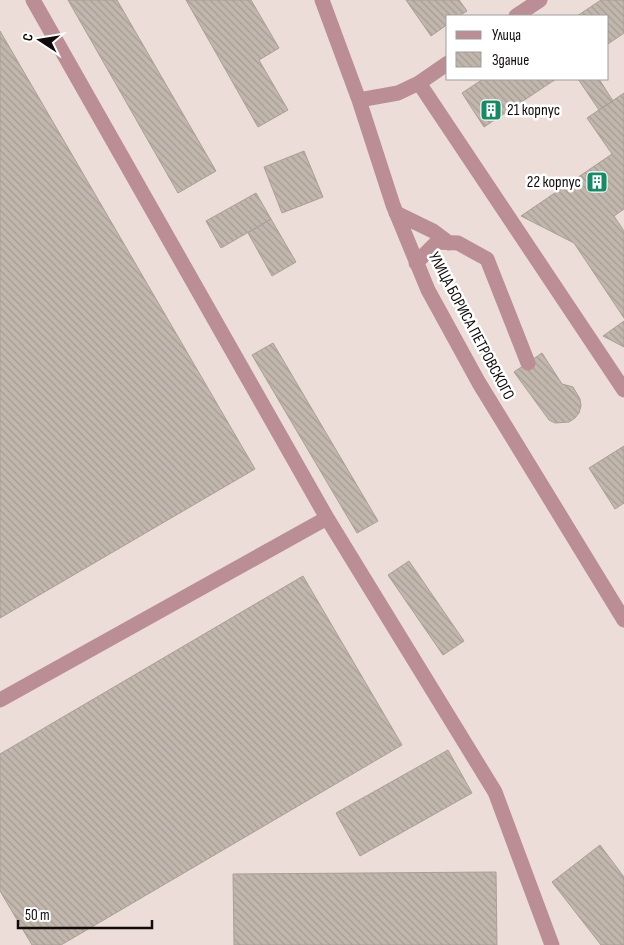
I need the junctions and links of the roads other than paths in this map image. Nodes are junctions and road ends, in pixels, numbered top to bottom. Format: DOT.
graph roads {
  1 [pos="33,0"];
  2 [pos="322,0"];
  3 [pos="540,0"];
  4 [pos="518,15"];
  5 [pos="446,64"];
  6 [pos="419,83"];
  7 [pos="359,100"];
  8 [pos="396,213"];
  9 [pos="449,243"];
  10 [pos="416,263"];
  11 [pos="528,363"];
  12 [pos="624,390"];
  13 [pos="327,518"];
  14 [pos="624,620"];
  15 [pos="0,700"];
  16 [pos="552,945"];
  1 -- 13 [label="street"];
  2 -- 7 [label="street, УЛИЦА БОРИСА ПЕТРОВСКОГО"];
  3 -- 4 [label="street"];
  5 -- 6 [label="street"];
  6 -- 7 [label="street"];
  6 -- 12 [label="street"];
  7 -- 8 [label="street, УЛИЦА БОРИСА ПЕТРОВСКОГО"];
  8 -- 9 [label="street"];
  8 -- 10 [label="street, УЛИЦА БОРИСА ПЕТРОВСКОГО"];
  9 -- 10 [label="street"];
  9 -- 11 [label="street"];
  10 -- 14 [label="street, УЛИЦА БОРИСА ПЕТРОВСКОГО"];
  13 -- 15 [label="street"];
  13 -- 16 [label="street"];
}
